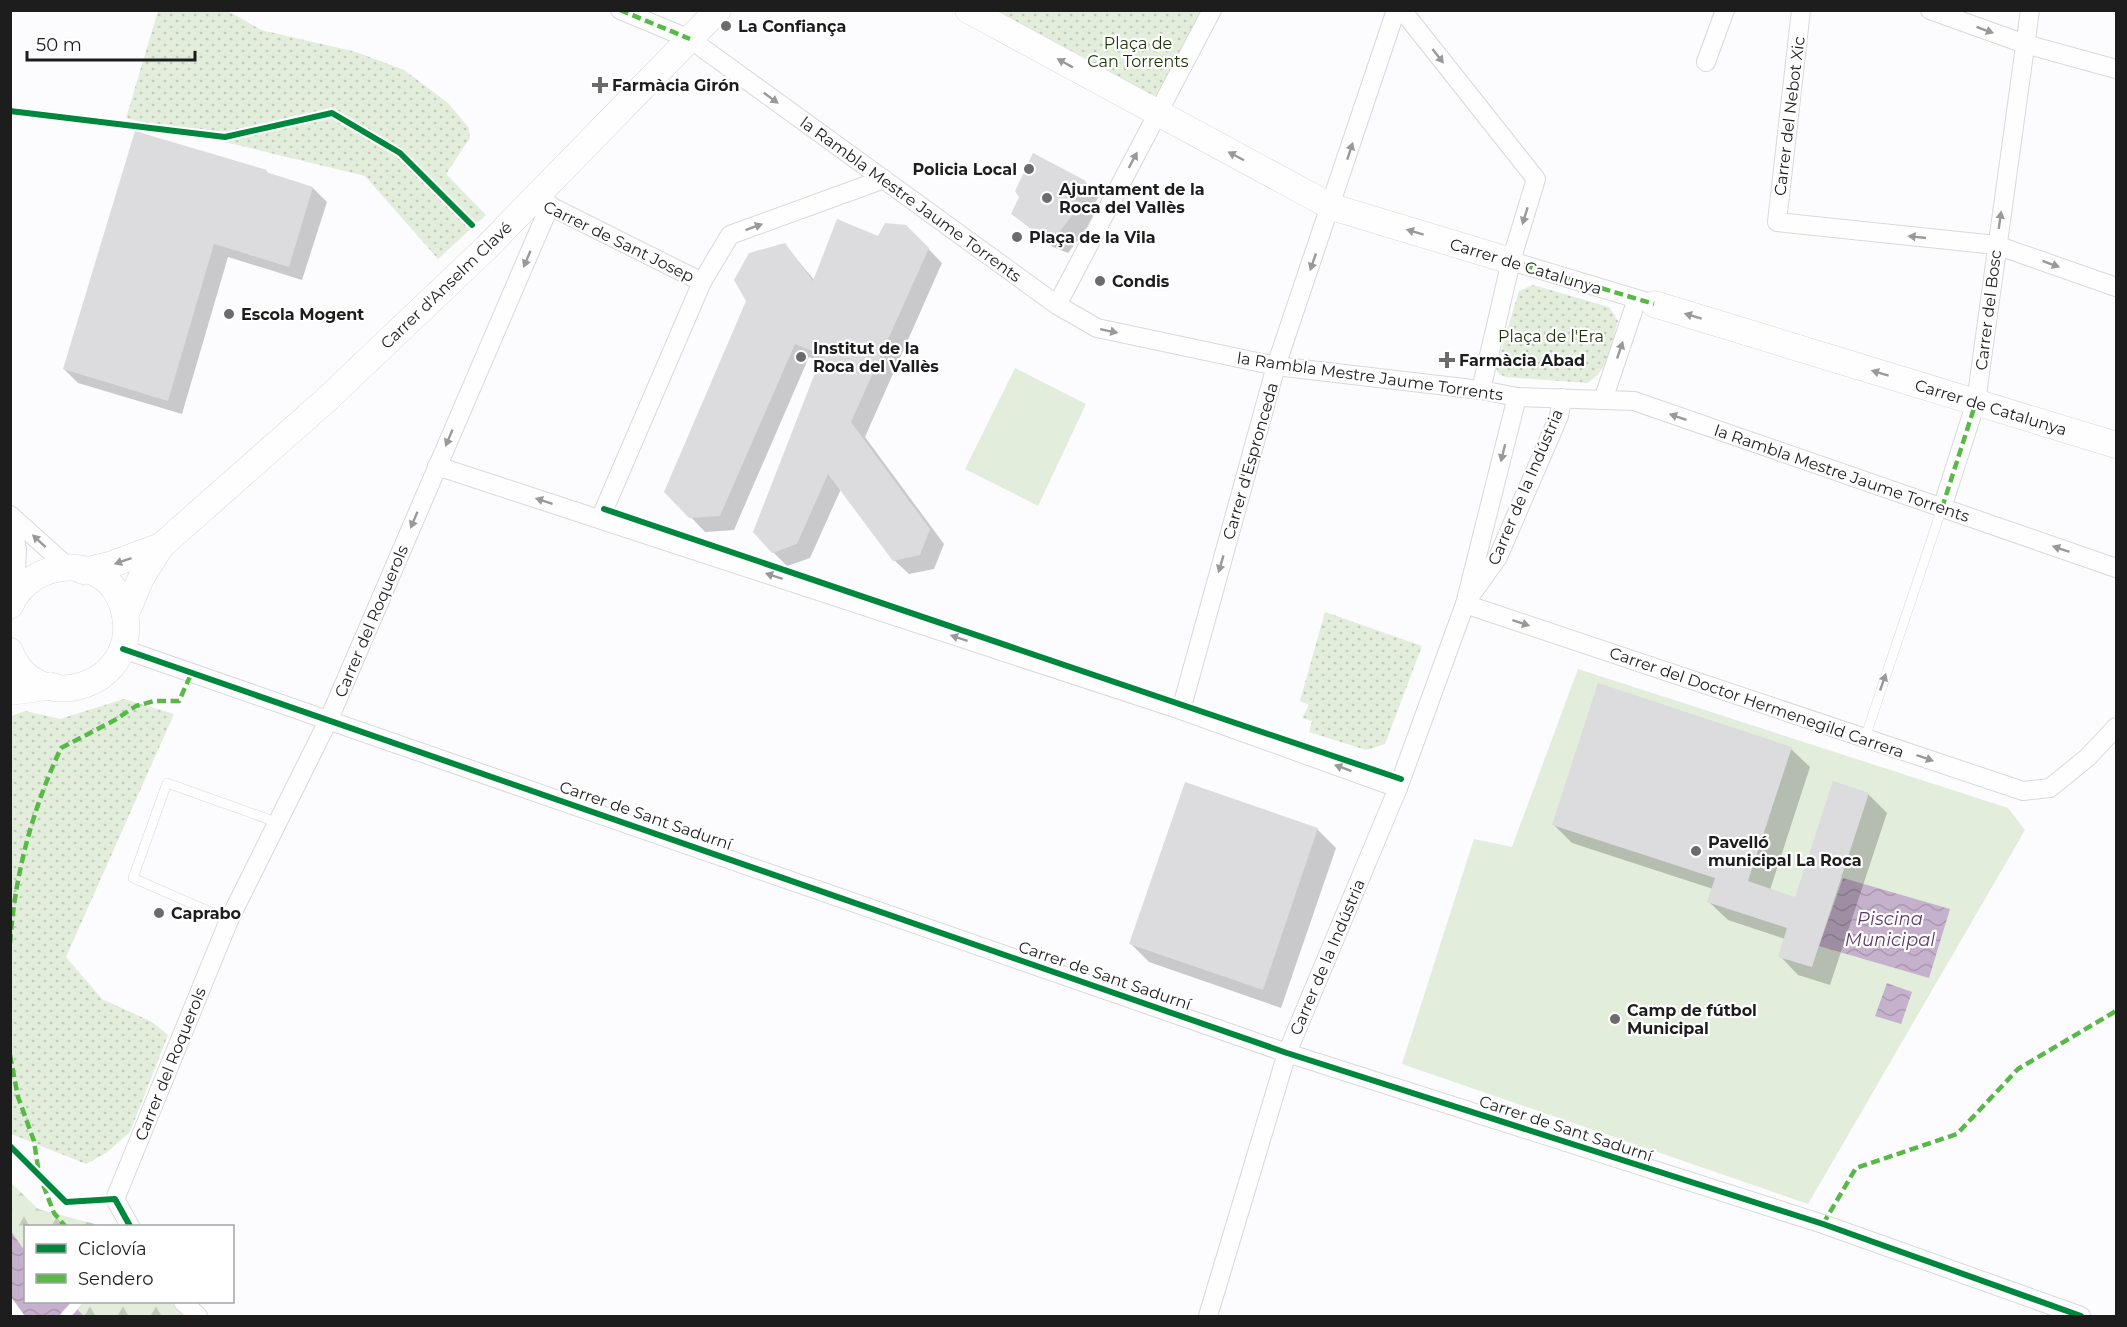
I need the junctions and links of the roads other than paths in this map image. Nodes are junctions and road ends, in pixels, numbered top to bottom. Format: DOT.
graph roads {
  1 [pos="620,10"];
  2 [pos="718,10"];
  3 [pos="968,10"];
  4 [pos="1212,10"];
  5 [pos="1396,10"];
  6 [pos="1401,10"];
  7 [pos="1725,10"];
  8 [pos="1801,10"];
  9 [pos="1930,10"];
  10 [pos="2030,10"];
  11 [pos="690,39"];
  12 [pos="2025,44"];
  13 [pos="1706,62"];
  14 [pos="2116,69"];
  15 [pos="1157,114"];
  16 [pos="884,179"];
  17 [pos="542,202"];
  18 [pos="1332,207"];
  19 [pos="1996,245"];
  20 [pos="1511,261"];
  21 [pos="702,282"];
  22 [pos="2116,287"];
  23 [pos="1646,302"];
  24 [pos="1057,305"];
  25 [pos="1276,366"];
  26 [pos="1481,390"];
  27 [pos="1517,397"];
  28 [pos="1562,398"];
  29 [pos="1604,400"];
  30 [pos="1976,402"];
  31 [pos="2116,445"];
  32 [pos="437,466"];
  33 [pos="1942,508"];
  34 [pos="10,516"];
  35 [pos="600,519"];
  36 [pos="160,546"];
  37 [pos="2116,568"];
  38 [pos="75,569"];
  39 [pos="13,600"];
  40 [pos="1465,604"];
  41 [pos="125,616"];
  42 [pos="123,649"];
  43 [pos="10,651"];
  44 [pos="52,686"];
  45 [pos="10,692"];
  46 [pos="1181,710"];
  47 [pos="328,719"];
  48 [pos="2116,727"];
  49 [pos="1864,738"];
  50 [pos="1398,788"];
  51 [pos="279,823"];
  52 [pos="229,920"];
  53 [pos="1287,1053"];
  54 [pos="129,1225"];
  55 [pos="77,1303"];
  56 [pos="184,1303"];
  57 [pos="65,1317"];
  58 [pos="198,1317"];
  59 [pos="1208,1317"];
  60 [pos="2081,1317"];
  1 -- 11 [label="street, la Rambla Mestre Jaume Torrents"];
  2 -- 11 [label="street, Carrer d'Anselm Clavé"];
  15 -- 3 [label="street, Carrer de Catalunya, one-way"];
  4 -- 15 [label="street"];
  18 -- 5 [label="street, Carrer d'Espronceda, one-way"];
  6 -- 20 [label="street, one-way"];
  7 -- 13 [label="street"];
  19 -- 8 [label="street, Carrer del Nebot Xic, one-way"];
  9 -- 12 [label="street, one-way"];
  10 -- 12 [label="street, Carrer del Bosc"];
  11 -- 16 [label="street, la Rambla Mestre Jaume Torrents, one-way"];
  11 -- 17 [label="street, Carrer d'Anselm Clavé"];
  12 -- 14 [label="street"];
  19 -- 12 [label="street, Carrer del Bosc, one-way"];
  18 -- 15 [label="street, Carrer de Catalunya, one-way"];
  24 -- 15 [label="street, one-way"];
  21 -- 16 [label="street, Carrer de Sant Josep, one-way"];
  16 -- 24 [label="street, la Rambla Mestre Jaume Torrents"];
  17 -- 21 [label="street, Carrer de Sant Josep"];
  17 -- 32 [label="street, Carrer del Roquerols, one-way"];
  17 -- 36 [label="street, Carrer d'Anselm Clavé"];
  20 -- 18 [label="street, Carrer de Catalunya, one-way"];
  18 -- 25 [label="street, Carrer d'Espronceda, one-way"];
  19 -- 22 [label="street, one-way"];
  19 -- 30 [label="street, Carrer del Bosc"];
  20 -- 23 [label="street, Carrer de Catalunya"];
  20 -- 26 [label="street"];
  21 -- 35 [label="street"];
  29 -- 23 [label="street, one-way"];
  30 -- 23 [label="street, Carrer de Catalunya, one-way"];
  24 -- 25 [label="street, la Rambla Mestre Jaume Torrents, one-way"];
  25 -- 26 [label="street, la Rambla Mestre Jaume Torrents"];
  25 -- 46 [label="street, Carrer d'Espronceda, one-way"];
  26 -- 27 [label="street, la Rambla Mestre Jaume Torrents"];
  27 -- 28 [label="street, la Rambla Mestre Jaume Torrents"];
  27 -- 40 [label="street, Carrer de la Indústria, one-way"];
  28 -- 29 [label="street, la Rambla Mestre Jaume Torrents"];
  28 -- 40 [label="street, Carrer de la Indústria"];
  33 -- 29 [label="street, la Rambla Mestre Jaume Torrents, one-way"];
  30 -- 31 [label="street, Carrer de Catalunya"];
  30 -- 33 [label="street, Carrer del Bosc"];
  35 -- 32 [label="street, one-way"];
  32 -- 47 [label="street, Carrer del Roquerols, one-way"];
  37 -- 33 [label="street, la Rambla Mestre Jaume Torrents, one-way"];
  49 -- 33 [label="lane, Carrer del Bosc, one-way"];
  38 -- 34 [label="street, one-way"];
  34 -- 39 [label="street"];
  46 -- 35 [label="street, one-way"];
  36 -- 38 [label="street, one-way"];
  36 -- 41 [label="street"];
  38 -- 39 [label="street"];
  38 -- 41 [label="street"];
  40 -- 49 [label="street, Carrer del Doctor Hermenegild Carrera, one-way"];
  40 -- 50 [label="street, Carrer de la Indústria"];
  41 -- 42 [label="street"];
  42 -- 44 [label="street"];
  42 -- 47 [label="street, Carrer de Sant Sadurní"];
  43 -- 44 [label="street"];
  44 -- 45 [label="street"];
  50 -- 46 [label="street, one-way"];
  47 -- 51 [label="street, Carrer del Roquerols"];
  47 -- 53 [label="street, Carrer de Sant Sadurní"];
  49 -- 48 [label="street, Carrer del Doctor Hermenegild Carrera, one-way"];
  50 -- 53 [label="street, Carrer de la Indústria"];
  51 -- 52 [label="street, Carrer del Roquerols"];
  51 -- 52 [label="lane"];
  52 -- 54 [label="street, Carrer del Roquerols"];
  53 -- 59 [label="street, Carrer de la Indústria"];
  53 -- 60 [label="street, Carrer de Sant Sadurní"];
  55 -- 57 [label="lane"];
  56 -- 58 [label="street"];
}
